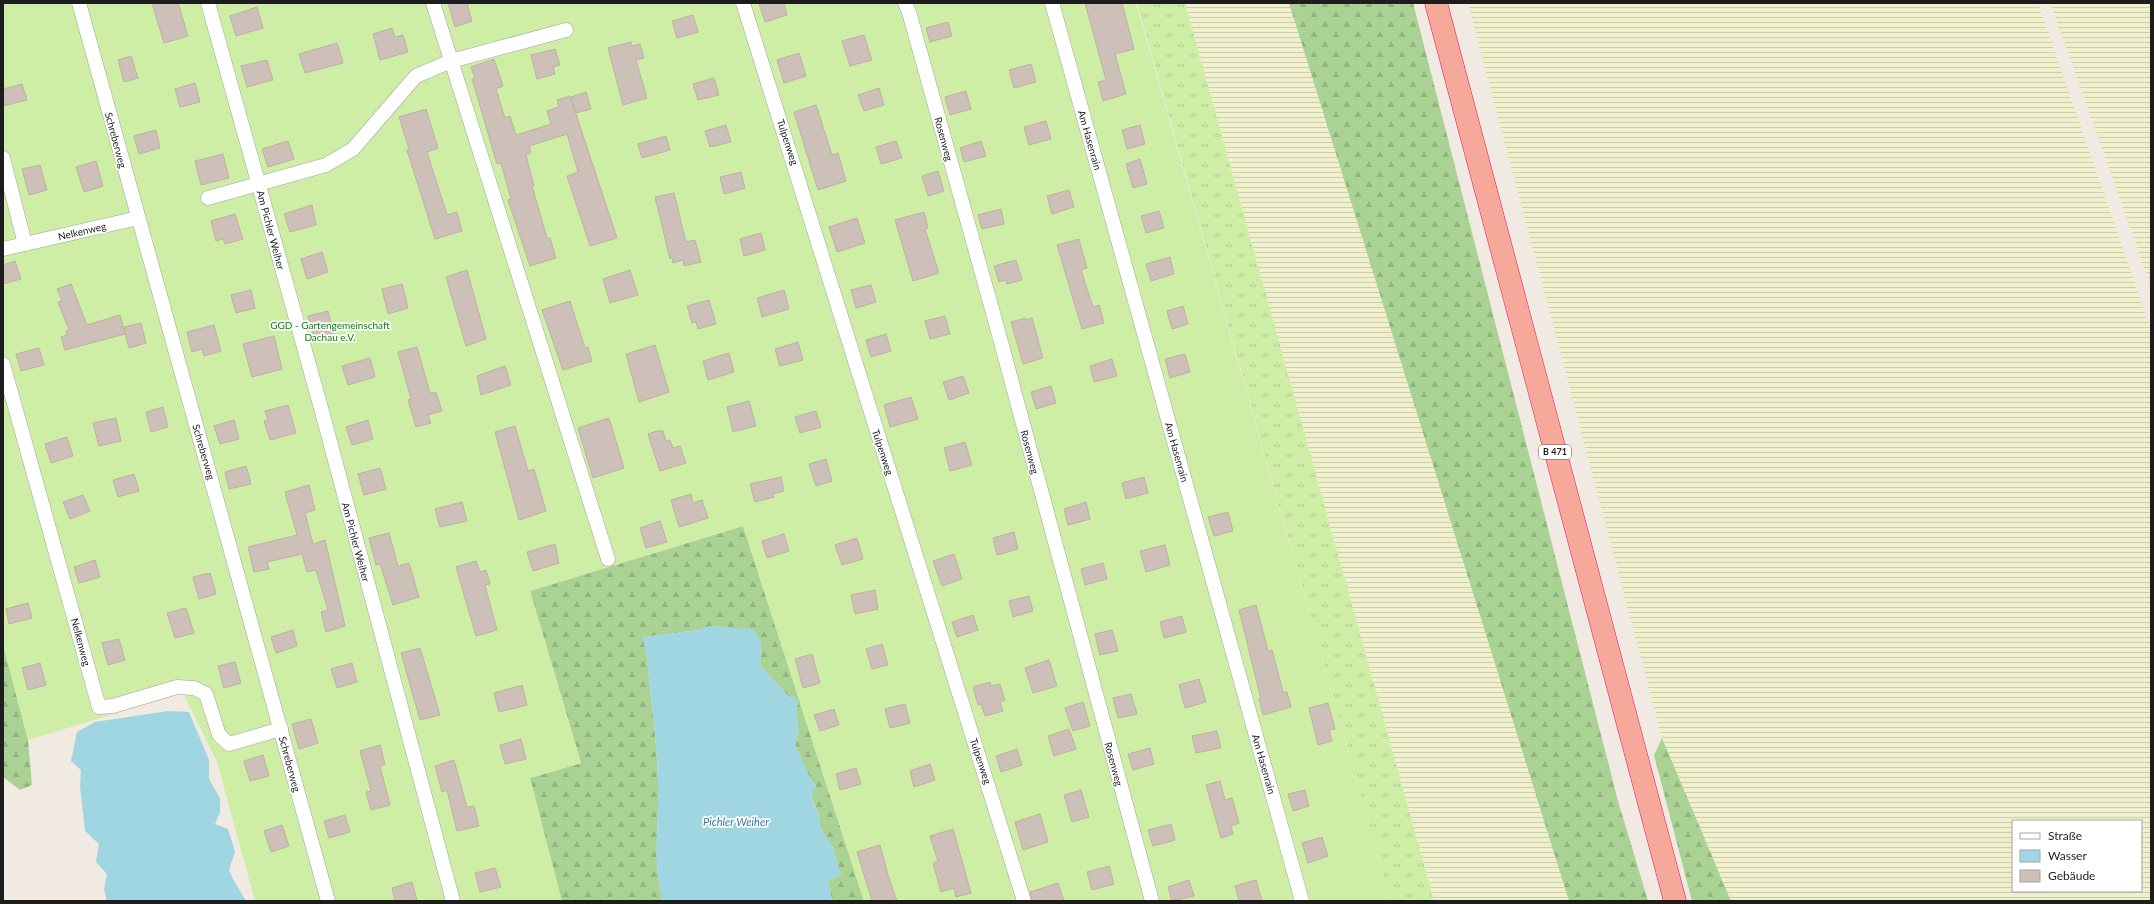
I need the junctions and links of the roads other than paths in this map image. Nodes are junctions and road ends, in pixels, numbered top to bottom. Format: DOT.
graph roads {
  1 [pos="79,3"];
  2 [pos="208,3"];
  3 [pos="433,3"];
  4 [pos="743,3"];
  5 [pos="905,3"];
  6 [pos="1052,3"];
  7 [pos="1436,3"];
  8 [pos="566,30"];
  9 [pos="451,61"];
  10 [pos="3,158"];
  11 [pos="5,172"];
  12 [pos="259,184"];
  13 [pos="208,198"];
  14 [pos="138,218"];
  15 [pos="25,244"];
  16 [pos="3,249"];
  17 [pos="3,364"];
  18 [pos="608,559"];
  19 [pos="281,729"];
  20 [pos="328,901"];
  21 [pos="453,901"];
  22 [pos="1024,901"];
  23 [pos="1152,901"];
  24 [pos="1302,901"];
  25 [pos="1675,901"];
  1 -- 14 [label="street, Schreberweg"];
  2 -- 12 [label="street, Am Pichler Weiher"];
  3 -- 9 [label="street"];
  4 -- 22 [label="street, Tulpenweg"];
  5 -- 23 [label="street, Rosenweg"];
  6 -- 24 [label="street, Am Hasenrain"];
  7 -- 25 [label="highway, B 471"];
  8 -- 9 [label="street, Am Pichler Weiher"];
  9 -- 12 [label="street, Am Pichler Weiher"];
  9 -- 18 [label="street"];
  10 -- 11 [label="street"];
  11 -- 15 [label="street"];
  12 -- 13 [label="street, Am Pichler Weiher"];
  12 -- 21 [label="street, Am Pichler Weiher"];
  14 -- 15 [label="street, Nelkenweg"];
  14 -- 19 [label="street, Schreberweg"];
  15 -- 16 [label="street, Nelkenweg"];
  17 -- 19 [label="street, Nelkenweg"];
  19 -- 20 [label="street, Schreberweg"];
}
